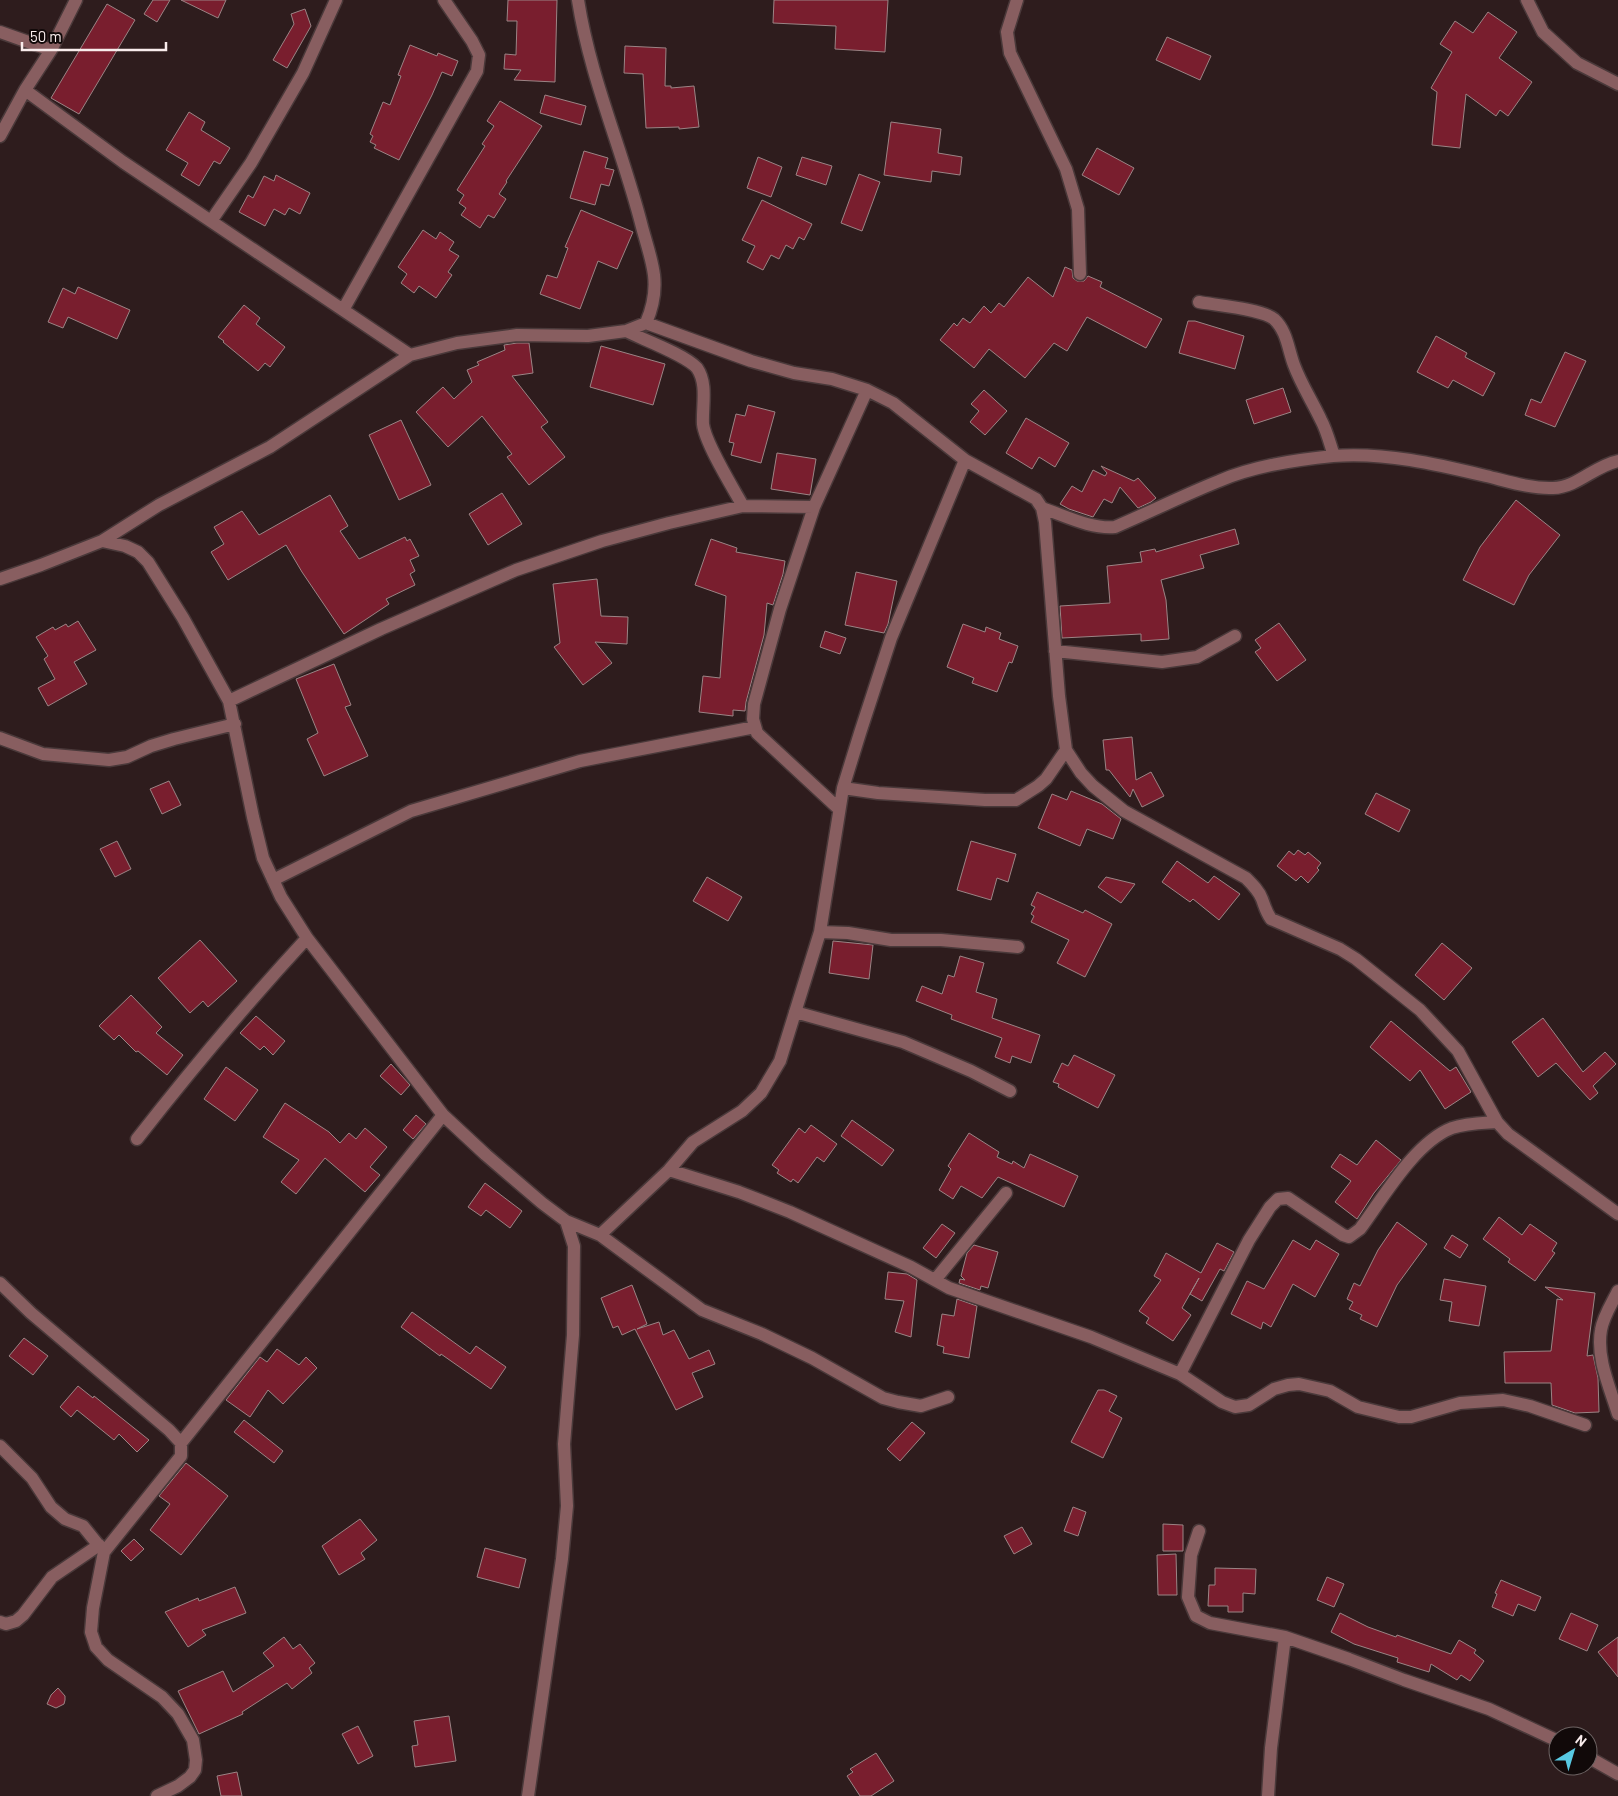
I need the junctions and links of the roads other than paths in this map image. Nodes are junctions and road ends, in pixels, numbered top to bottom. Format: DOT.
graph roads {
  1 [pos="76,0"];
  2 [pos="336,0"];
  3 [pos="444,0"];
  4 [pos="578,0"];
  5 [pos="1017,0"];
  6 [pos="1527,0"];
  7 [pos="0,32"];
  8 [pos="51,50"];
  9 [pos="1618,84"];
  10 [pos="25,90"];
  11 [pos="0,136"];
  12 [pos="211,221"];
  13 [pos="1080,274"];
  14 [pos="1199,302"];
  15 [pos="343,310"];
  16 [pos="646,323"];
  17 [pos="626,331"];
  18 [pos="410,355"];
  19 [pos="867,390"];
  20 [pos="1334,456"];
  21 [pos="965,460"];
  22 [pos="1618,461"];
  23 [pos="744,506"];
  24 [pos="814,507"];
  25 [pos="1042,508"];
  26 [pos="102,540"];
  27 [pos="0,579"];
  28 [pos="1235,636"];
  29 [pos="1055,651"];
  30 [pos="229,701"];
  31 [pos="235,724"];
  32 [pos="755,727"];
  33 [pos="0,738"];
  34 [pos="1066,750"];
  35 [pos="843,788"];
  36 [pos="839,809"];
  37 [pos="273,880"];
  38 [pos="820,932"];
  39 [pos="306,938"];
  40 [pos="1018,947"];
  41 [pos="795,1012"];
  42 [pos="1010,1090"];
  43 [pos="443,1115"];
  44 [pos="1497,1122"];
  45 [pos="136,1139"];
  46 [pos="669,1170"];
  47 [pos="1006,1193"];
  48 [pos="1618,1214"];
  49 [pos="566,1221"];
  50 [pos="600,1235"];
  51 [pos="936,1280"];
  52 [pos="0,1283"];
  53 [pos="1618,1291"];
  54 [pos="1180,1374"];
  55 [pos="948,1397"];
  56 [pos="1618,1414"];
  57 [pos="1585,1425"];
  58 [pos="182,1443"];
  59 [pos="0,1446"];
  60 [pos="1200,1531"];
  61 [pos="102,1549"];
  62 [pos="0,1622"];
  63 [pos="1286,1637"];
  64 [pos="1548,1736"];
  65 [pos="1598,1763"];
  66 [pos="1618,1774"];
  67 [pos="157,1796"];
  68 [pos="528,1796"];
  69 [pos="1268,1796"];
  1 -- 8 [label="street"];
  2 -- 12 [label="street"];
  3 -- 15 [label="street"];
  4 -- 16 [label="street"];
  5 -- 13 [label="street"];
  6 -- 9 [label="street"];
  7 -- 8 [label="street"];
  8 -- 10 [label="street"];
  10 -- 11 [label="street"];
  10 -- 12 [label="street"];
  12 -- 15 [label="street"];
  14 -- 20 [label="street"];
  15 -- 18 [label="street"];
  16 -- 17 [label="street"];
  16 -- 19 [label="street"];
  17 -- 18 [label="street"];
  17 -- 23 [label="street"];
  18 -- 26 [label="street"];
  19 -- 21 [label="street"];
  19 -- 24 [label="street"];
  20 -- 22 [label="street"];
  20 -- 25 [label="street"];
  21 -- 25 [label="street"];
  21 -- 35 [label="street"];
  23 -- 24 [label="street"];
  23 -- 30 [label="street"];
  24 -- 32 [label="street"];
  25 -- 29 [label="street"];
  26 -- 27 [label="street"];
  26 -- 30 [label="street"];
  28 -- 29 [label="street"];
  29 -- 34 [label="street"];
  30 -- 31 [label="street"];
  31 -- 33 [label="street"];
  31 -- 37 [label="street"];
  32 -- 36 [label="street"];
  32 -- 37 [label="street"];
  34 -- 35 [label="street"];
  34 -- 44 [label="street"];
  35 -- 36 [label="street"];
  36 -- 38 [label="street"];
  37 -- 39 [label="street"];
  38 -- 40 [label="street"];
  38 -- 41 [label="street"];
  39 -- 43 [label="street"];
  39 -- 45 [label="street"];
  41 -- 42 [label="street"];
  41 -- 46 [label="street"];
  43 -- 49 [label="street"];
  43 -- 58 [label="street"];
  44 -- 48 [label="street"];
  44 -- 54 [label="street"];
  46 -- 50 [label="street"];
  46 -- 51 [label="street"];
  47 -- 51 [label="street"];
  49 -- 50 [label="street"];
  49 -- 68 [label="street"];
  50 -- 55 [label="street"];
  51 -- 54 [label="street"];
  52 -- 58 [label="street"];
  53 -- 56 [label="street"];
  54 -- 57 [label="street"];
  58 -- 61 [label="street"];
  59 -- 61 [label="street"];
  60 -- 63 [label="street"];
  61 -- 62 [label="street"];
  61 -- 67 [label="street"];
  63 -- 64 [label="street"];
  63 -- 69 [label="street"];
  65 -- 66 [label="street"];
}
